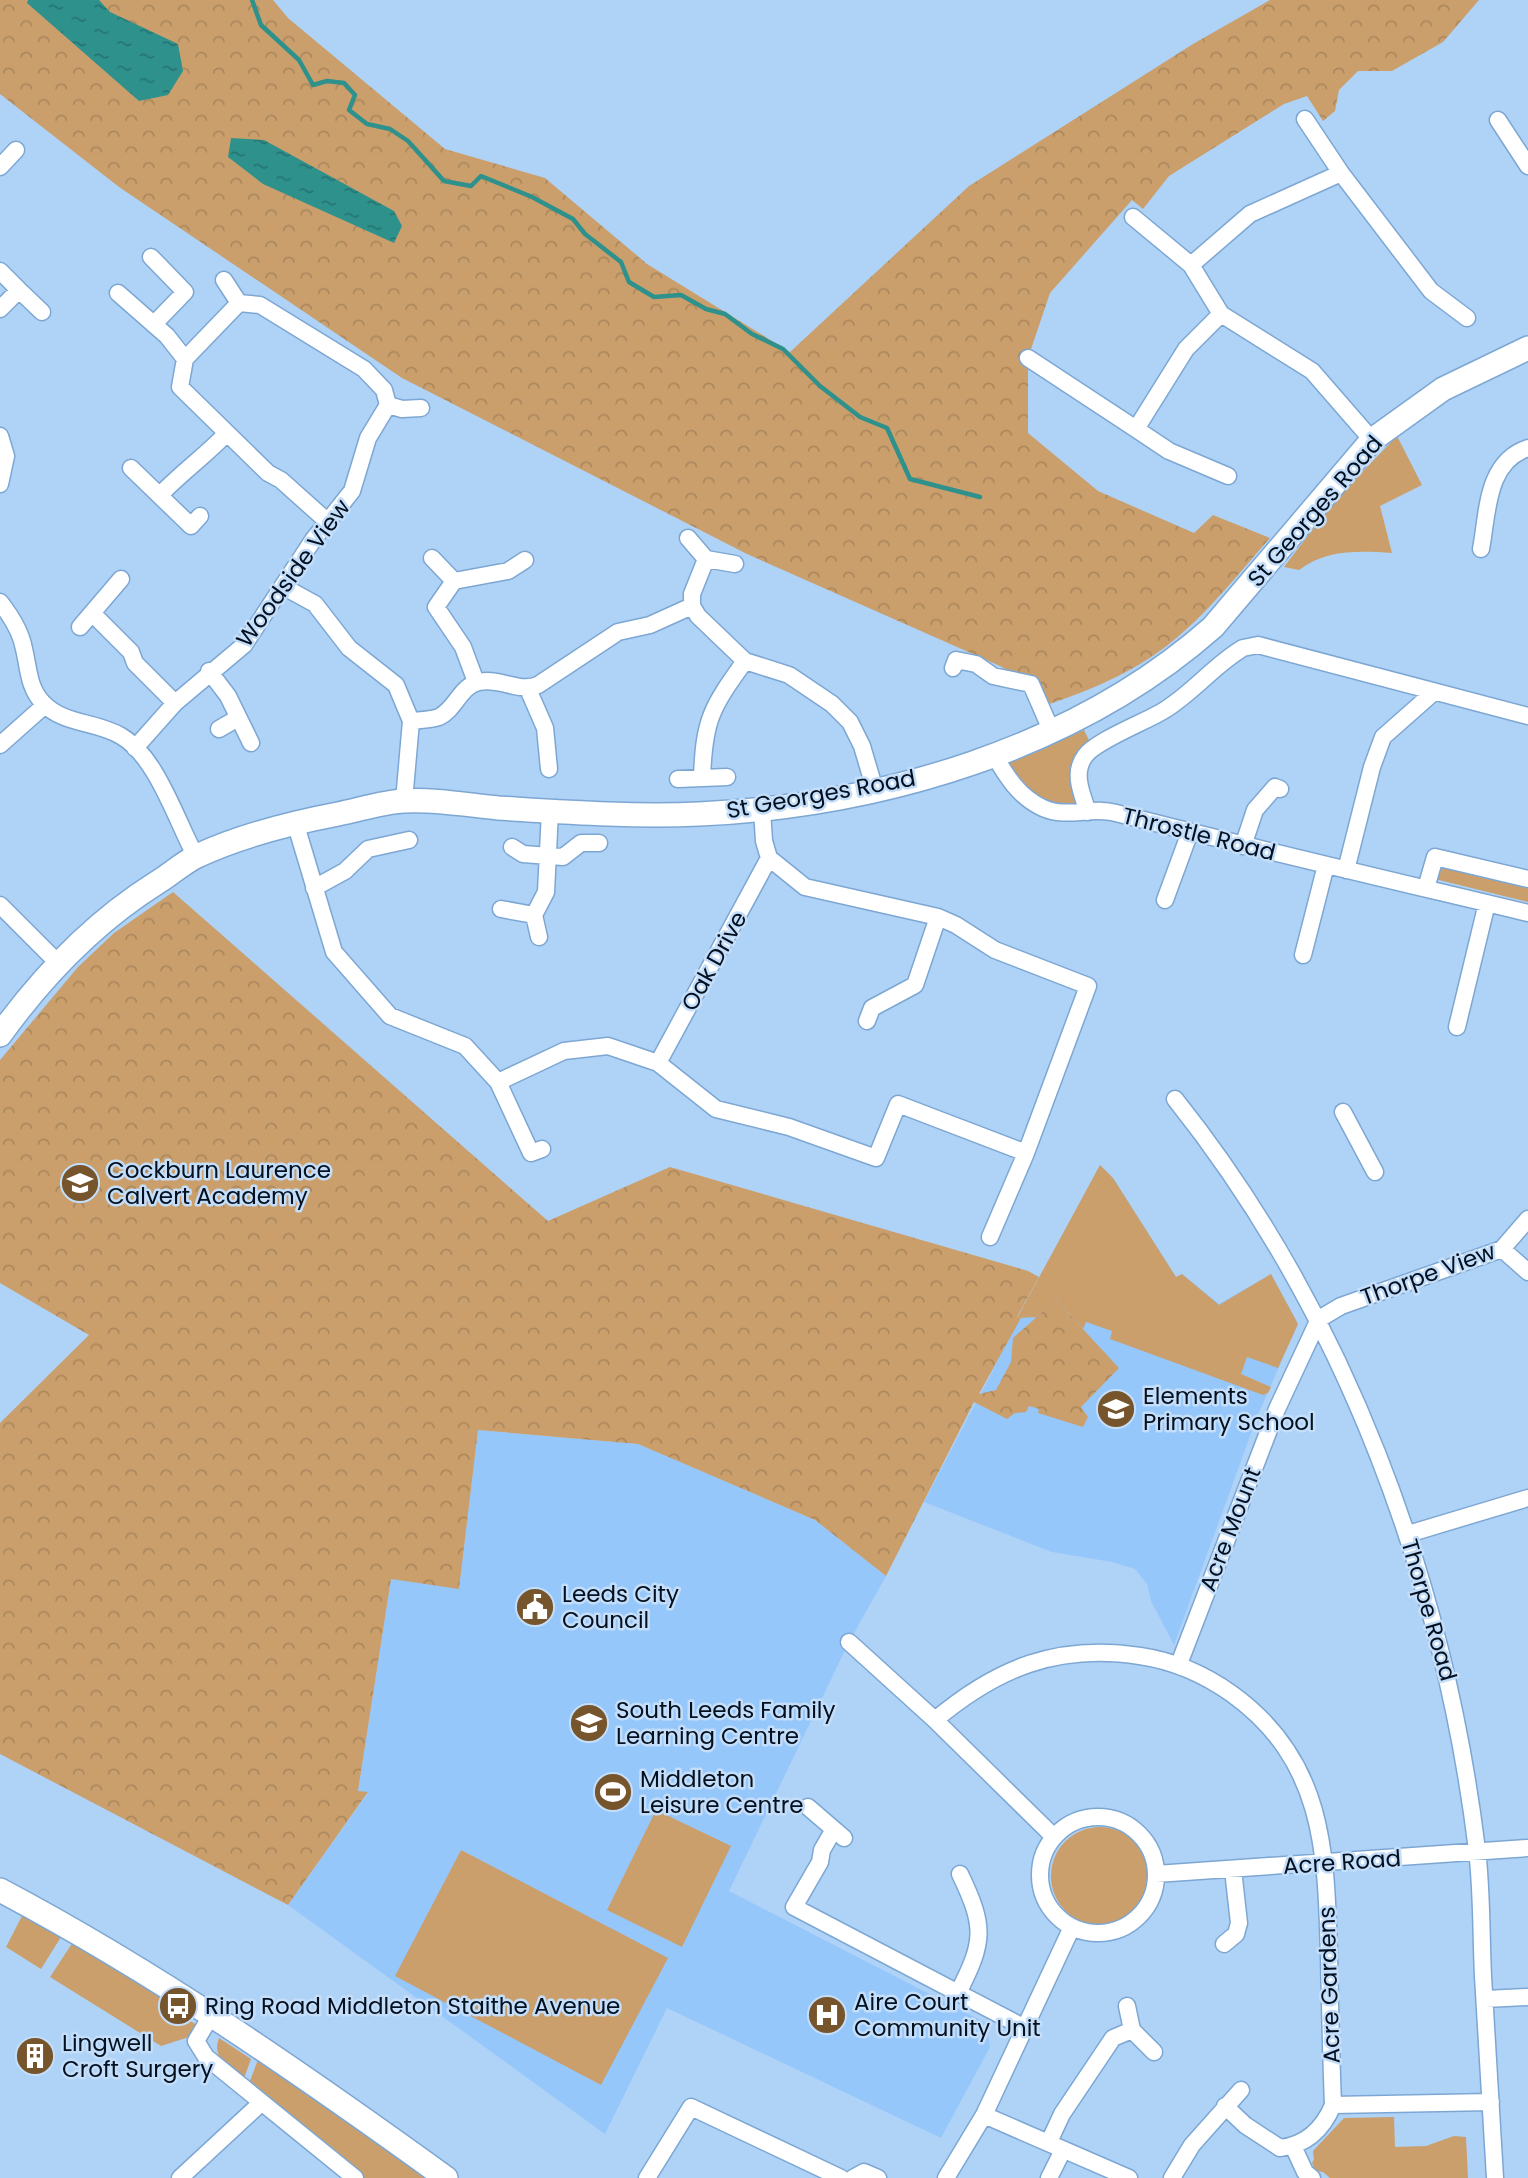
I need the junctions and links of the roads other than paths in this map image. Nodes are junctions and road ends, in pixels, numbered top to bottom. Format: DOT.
graph roads {
  1 [pos="1305,119"];
  2 [pos="1498,120"];
  3 [pos="16,150"];
  4 [pos="1528,166"];
  5 [pos="0,167"];
  6 [pos="1341,173"];
  7 [pos="1133,217"];
  8 [pos="151,257"];
  9 [pos="1191,265"];
  10 [pos="0,271"];
  11 [pos="225,280"];
  12 [pos="19,290"];
  13 [pos="118,293"];
  14 [pos="239,303"];
  15 [pos="0,309"];
  16 [pos="43,312"];
  17 [pos="1222,314"];
  18 [pos="1467,318"];
  19 [pos="154,324"];
  20 [pos="1528,348"];
  21 [pos="1028,358"];
  22 [pos="185,359"];
  23 [pos="388,405"];
  24 [pos="421,408"];
  25 [pos="1136,429"];
  26 [pos="226,434"];
  27 [pos="0,436"];
  28 [pos="1372,440"];
  29 [pos="1528,448"];
  30 [pos="131,468"];
  31 [pos="1228,476"];
  32 [pos="0,484"];
  33 [pos="160,495"];
  34 [pos="200,516"];
  35 [pos="328,522"];
  36 [pos="688,538"];
  37 [pos="1481,549"];
  38 [pos="432,558"];
  39 [pos="706,559"];
  40 [pos="525,561"];
  41 [pos="735,564"];
  42 [pos="121,579"];
  43 [pos="454,581"];
  44 [pos="284,587"];
  45 [pos="0,602"];
  46 [pos="692,606"];
  47 [pos="93,613"];
  48 [pos="80,626"];
  49 [pos="952,660"];
  50 [pos="745,661"];
  51 [pos="209,671"];
  52 [pos="476,682"];
  53 [pos="528,689"];
  54 [pos="1434,692"];
  55 [pos="175,703"];
  56 [pos="45,705"];
  57 [pos="1528,716"];
  58 [pos="238,718"];
  59 [pos="411,721"];
  60 [pos="219,729"];
  61 [pos="1051,730"];
  62 [pos="251,743"];
  63 [pos="0,745"];
  64 [pos="135,748"];
  65 [pos="994,755"];
  66 [pos="549,769"];
  67 [pos="727,777"];
  68 [pos="702,778"];
  69 [pos="678,779"];
  70 [pos="1280,789"];
  71 [pos="875,790"];
  72 [pos="404,801"];
  73 [pos="762,810"];
  74 [pos="550,811"];
  75 [pos="1087,812"];
  76 [pos="295,822"];
  77 [pos="1190,832"];
  78 [pos="409,840"];
  79 [pos="599,843"];
  80 [pos="1243,846"];
  81 [pos="512,847"];
  82 [pos="548,855"];
  83 [pos="196,857"];
  84 [pos="769,858"];
  85 [pos="1326,865"];
  86 [pos="1346,870"];
  87 [pos="1528,879"];
  88 [pos="314,888"];
  89 [pos="1426,888"];
  90 [pos="1165,900"];
  91 [pos="1487,903"];
  92 [pos="0,905"];
  93 [pos="501,909"];
  94 [pos="1528,913"];
  95 [pos="534,915"];
  96 [pos="938,917"];
  97 [pos="539,937"];
  98 [pos="1303,955"];
  99 [pos="57,962"];
  100 [pos="867,1021"];
  101 [pos="1457,1027"];
  102 [pos="0,1035"];
  103 [pos="657,1063"];
  104 [pos="498,1082"];
  105 [pos="1175,1099"];
  106 [pos="1343,1112"];
  107 [pos="542,1149"];
  108 [pos="1026,1153"];
  109 [pos="1375,1172"];
  110 [pos="1528,1219"];
  111 [pos="990,1237"];
  112 [pos="1502,1249"];
  113 [pos="1528,1272"];
  114 [pos="1319,1319"];
  115 [pos="1528,1498"];
  116 [pos="1408,1534"];
  117 [pos="849,1642"];
  118 [pos="1179,1664"];
  119 [pos="935,1720"];
  120 [pos="808,1807"];
  121 [pos="1054,1837"];
  122 [pos="1528,1848"];
  123 [pos="1477,1852"];
  124 [pos="1326,1864"];
  125 [pos="1233,1870"];
  126 [pos="960,1874"];
  127 [pos="1156,1874"];
  128 [pos="0,1890"];
  129 [pos="1072,1927"];
  130 [pos="1224,1944"];
  131 [pos="958,1993"];
  132 [pos="1528,1997"];
  133 [pos="1485,2000"];
  134 [pos="1127,2006"];
  135 [pos="212,2014"];
  136 [pos="1025,2028"];
  137 [pos="1132,2030"];
  138 [pos="1154,2052"];
  139 [pos="1241,2090"];
  140 [pos="1491,2102"];
  141 [pos="261,2103"];
  142 [pos="1333,2105"];
  143 [pos="1225,2106"];
  144 [pos="984,2115"];
  145 [pos="1056,2146"];
  146 [pos="1293,2146"];
  147 [pos="180,2178"];
  148 [pos="355,2178"];
  149 [pos="446,2178"];
  150 [pos="647,2178"];
  151 [pos="841,2178"];
  152 [pos="853,2178"];
  153 [pos="878,2178"];
  154 [pos="946,2178"];
  155 [pos="1049,2178"];
  156 [pos="1129,2178"];
  157 [pos="1172,2178"];
  158 [pos="1312,2178"];
  159 [pos="1495,2178"];
  1 -- 6 [label="street"];
  2 -- 4 [label="street"];
  3 -- 5 [label="street"];
  6 -- 9 [label="street"];
  6 -- 18 [label="street"];
  7 -- 9 [label="street"];
  8 -- 19 [label="street"];
  9 -- 17 [label="street"];
  10 -- 12 [label="street"];
  11 -- 14 [label="street"];
  12 -- 15 [label="street"];
  12 -- 16 [label="street"];
  13 -- 19 [label="street"];
  14 -- 22 [label="street"];
  14 -- 23 [label="street"];
  17 -- 25 [label="street"];
  17 -- 28 [label="street"];
  19 -- 22 [label="street"];
  20 -- 28 [label="street, St Georges Road"];
  21 -- 25 [label="street"];
  22 -- 26 [label="street"];
  23 -- 24 [label="street"];
  23 -- 35 [label="street, Woodside View"];
  25 -- 31 [label="street"];
  26 -- 33 [label="street"];
  26 -- 35 [label="street"];
  27 -- 32 [label="street"];
  28 -- 61 [label="street, St Georges Road"];
  29 -- 37 [label="street"];
  30 -- 33 [label="street"];
  33 -- 34 [label="street"];
  35 -- 44 [label="street, Woodside View"];
  36 -- 39 [label="street"];
  38 -- 43 [label="street"];
  39 -- 41 [label="street"];
  39 -- 46 [label="street"];
  40 -- 43 [label="street"];
  42 -- 47 [label="street"];
  43 -- 52 [label="street"];
  44 -- 51 [label="street, Woodside View"];
  44 -- 59 [label="street"];
  45 -- 56 [label="street"];
  46 -- 50 [label="street"];
  46 -- 53 [label="street"];
  47 -- 48 [label="street"];
  47 -- 55 [label="street"];
  49 -- 61 [label="street"];
  50 -- 68 [label="street"];
  50 -- 71 [label="street"];
  51 -- 55 [label="street, Woodside View"];
  51 -- 58 [label="street"];
  52 -- 53 [label="street"];
  52 -- 59 [label="street"];
  53 -- 66 [label="street"];
  54 -- 57 [label="street"];
  54 -- 75 [label="street"];
  54 -- 86 [label="street"];
  55 -- 64 [label="street, Woodside View"];
  56 -- 63 [label="street"];
  56 -- 64 [label="street"];
  58 -- 60 [label="street"];
  58 -- 62 [label="street"];
  59 -- 72 [label="street"];
  61 -- 65 [label="street, St Georges Road"];
  64 -- 83 [label="street"];
  65 -- 71 [label="street, St Georges Road"];
  65 -- 75 [label="street, Throstle Road"];
  67 -- 68 [label="street"];
  68 -- 69 [label="street"];
  70 -- 80 [label="street"];
  71 -- 73 [label="street, St Georges Road"];
  72 -- 74 [label="street, St Georges Road"];
  72 -- 76 [label="street, St Georges Road"];
  73 -- 74 [label="street, St Georges Road"];
  73 -- 84 [label="street"];
  74 -- 82 [label="street"];
  75 -- 77 [label="street, Throstle Road"];
  76 -- 83 [label="street, St Georges Road"];
  76 -- 88 [label="street"];
  77 -- 80 [label="street, Throstle Road"];
  77 -- 90 [label="street"];
  78 -- 88 [label="street"];
  79 -- 82 [label="street"];
  80 -- 85 [label="street, Throstle Road"];
  81 -- 82 [label="street"];
  82 -- 95 [label="street"];
  83 -- 99 [label="street, St Georges Road"];
  84 -- 96 [label="street"];
  84 -- 103 [label="street, Oak Drive"];
  85 -- 86 [label="street, Throstle Road"];
  85 -- 98 [label="street"];
  86 -- 89 [label="street, Throstle Road"];
  87 -- 89 [label="street"];
  88 -- 104 [label="street"];
  89 -- 91 [label="street, Throstle Road"];
  91 -- 94 [label="street, Throstle Road"];
  91 -- 101 [label="street"];
  92 -- 99 [label="street"];
  93 -- 95 [label="street"];
  95 -- 97 [label="street"];
  96 -- 100 [label="street"];
  96 -- 108 [label="street"];
  99 -- 102 [label="street, St Georges Road"];
  103 -- 104 [label="street"];
  103 -- 108 [label="street"];
  104 -- 107 [label="street"];
  105 -- 114 [label="street, Thorpe Road"];
  106 -- 109 [label="street"];
  108 -- 111 [label="street"];
  110 -- 112 [label="street, Thorpe View"];
  112 -- 113 [label="street"];
  112 -- 114 [label="street, Thorpe View"];
  114 -- 116 [label="street, Thorpe Road"];
  114 -- 118 [label="street, Acre Mount"];
  115 -- 116 [label="street"];
  116 -- 123 [label="street, Thorpe Road"];
  117 -- 119 [label="street"];
  118 -- 119 [label="street, Acre Gardens"];
  118 -- 124 [label="street, Acre Gardens"];
  119 -- 121 [label="street"];
  120 -- 131 [label="street"];
  121 -- 127 [label="street"];
  121 -- 129 [label="street"];
  122 -- 123 [label="street, Acre Road"];
  123 -- 124 [label="street, Acre Road"];
  123 -- 133 [label="street, Thorpe Road"];
  124 -- 125 [label="street, Acre Road"];
  124 -- 142 [label="street, Acre Gardens"];
  125 -- 127 [label="street, Acre Road"];
  125 -- 130 [label="street"];
  126 -- 131 [label="street"];
  127 -- 129 [label="street"];
  128 -- 135 [label="street"];
  129 -- 136 [label="street"];
  131 -- 136 [label="street"];
  132 -- 133 [label="street"];
  133 -- 140 [label="street, Thorpe Road"];
  134 -- 137 [label="street"];
  135 -- 141 [label="street"];
  135 -- 149 [label="street"];
  136 -- 144 [label="street"];
  137 -- 138 [label="street"];
  137 -- 145 [label="street"];
  139 -- 143 [label="street"];
  140 -- 142 [label="street"];
  140 -- 159 [label="street, Thorpe Road"];
  141 -- 147 [label="street"];
  141 -- 148 [label="street"];
  142 -- 146 [label="street"];
  143 -- 146 [label="street"];
  143 -- 157 [label="street"];
  144 -- 145 [label="street"];
  144 -- 154 [label="street"];
  145 -- 155 [label="street"];
  145 -- 156 [label="street"];
  146 -- 158 [label="street"];
  150 -- 151 [label="street"];
  152 -- 153 [label="street"];
}
